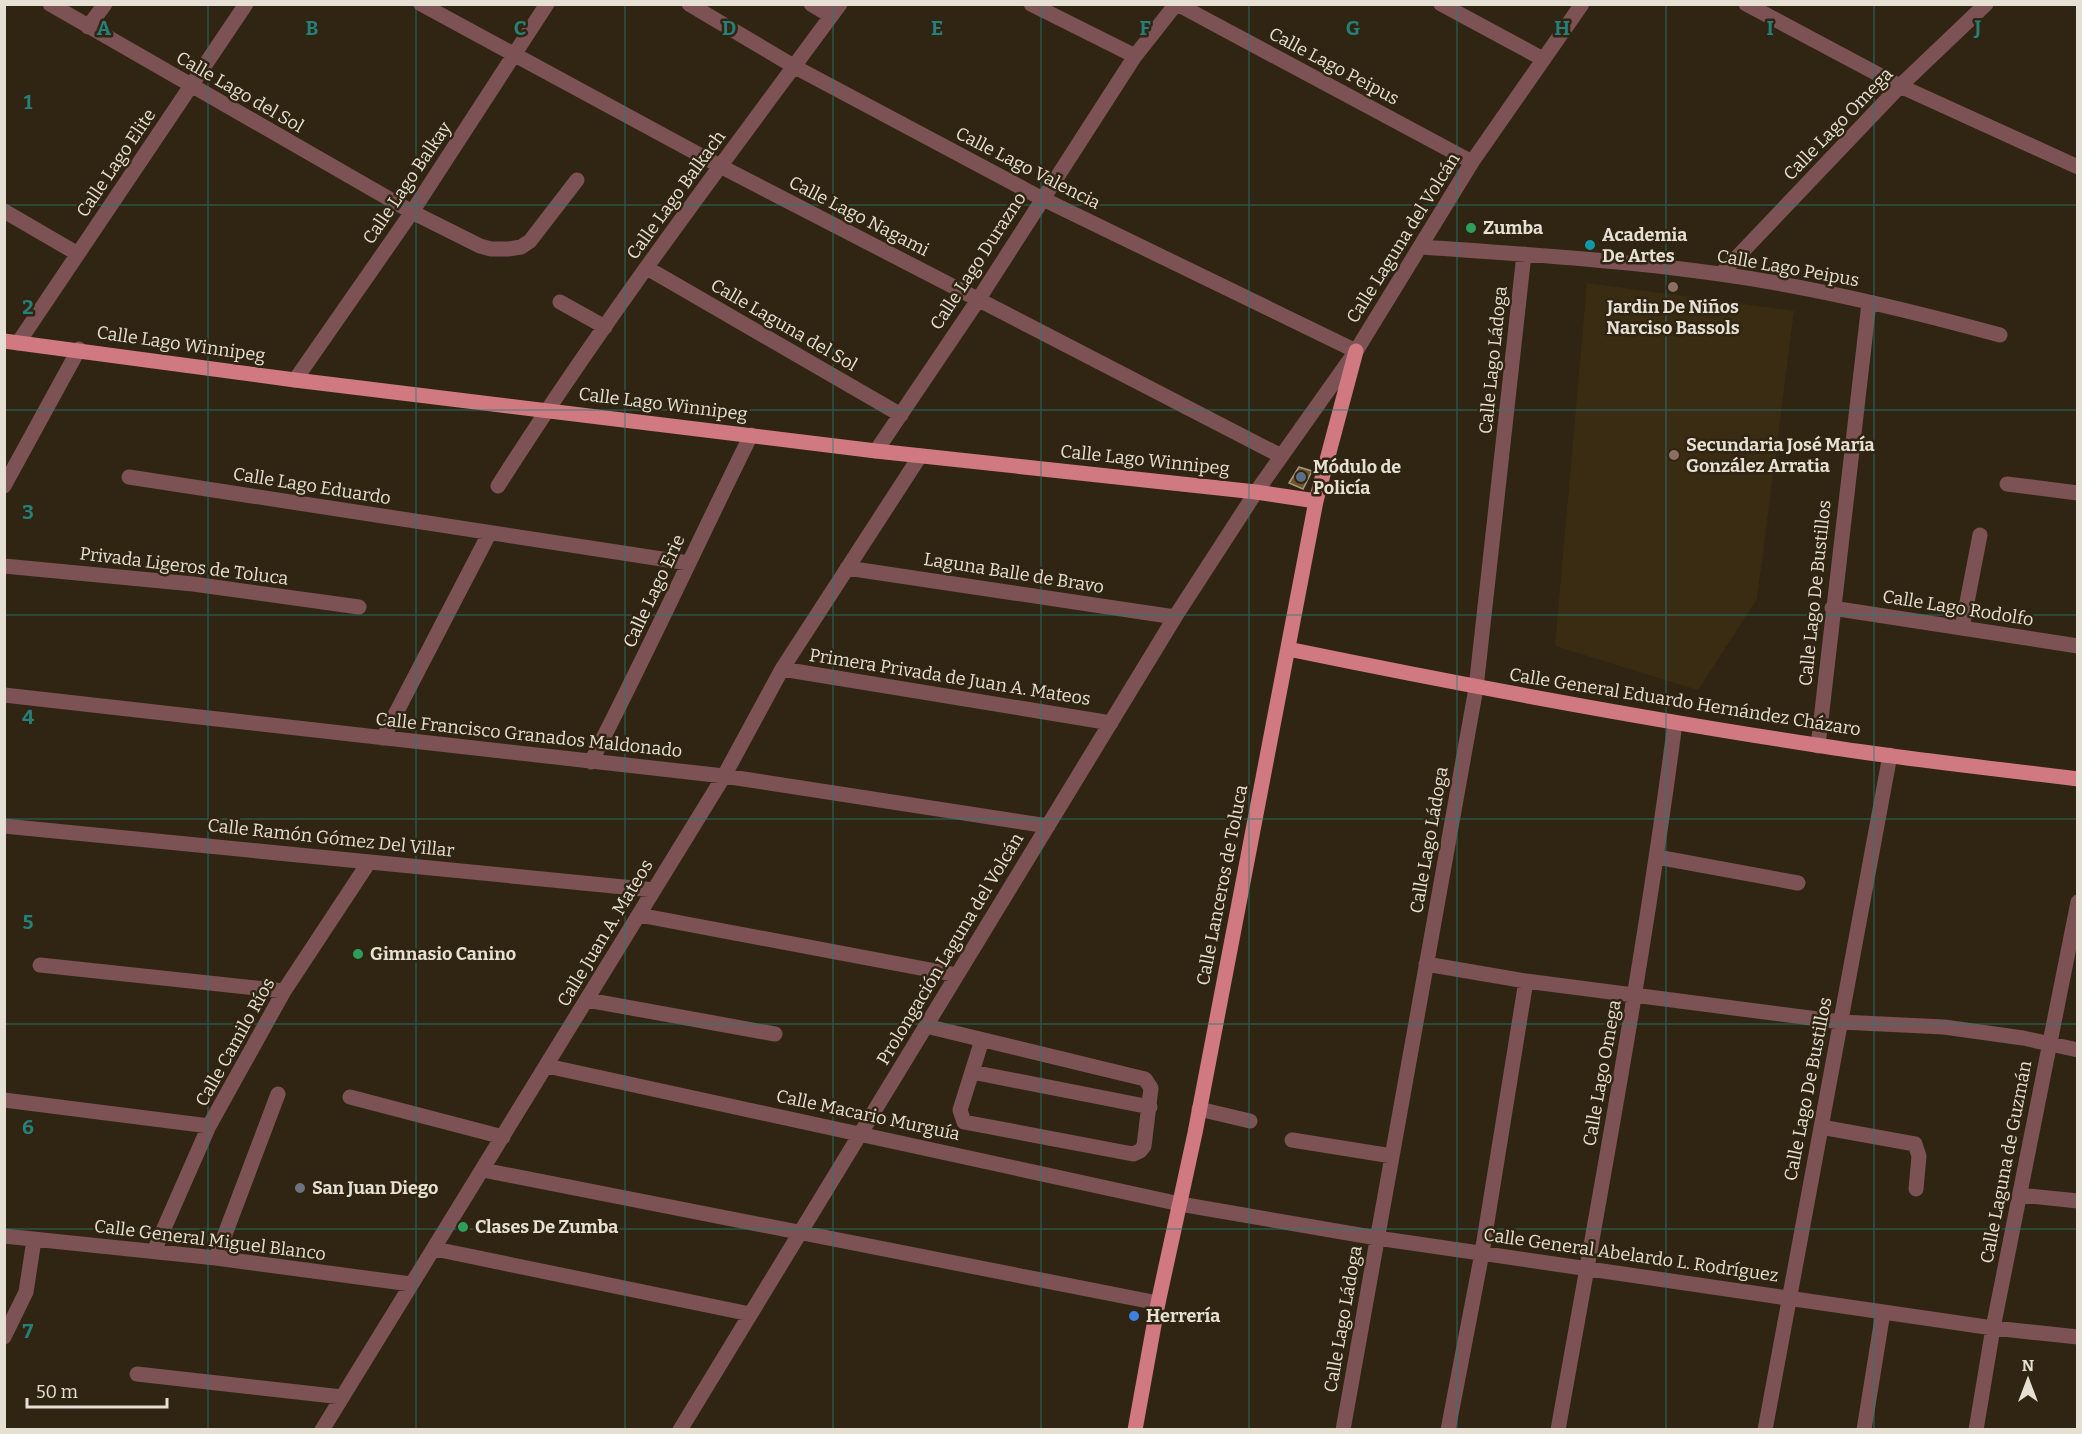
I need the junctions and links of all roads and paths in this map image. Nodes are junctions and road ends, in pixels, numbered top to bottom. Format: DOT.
graph roads {
  1 [pos="50,4"];
  2 [pos="105,4"];
  3 [pos="246,4"];
  4 [pos="421,4"];
  5 [pos="547,4"];
  6 [pos="689,4"];
  7 [pos="811,4"];
  8 [pos="1031,4"];
  9 [pos="1177,4"];
  10 [pos="1441,4"];
  11 [pos="1582,4"];
  12 [pos="1746,4"];
  13 [pos="1986,4"];
  14 [pos="836,10"];
  15 [pos="88,27"];
  16 [pos="513,55"];
  17 [pos="1135,56"];
  18 [pos="1543,59"];
  19 [pos="795,67"];
  20 [pos="1900,86"];
  21 [pos="192,87"];
  22 [pos="1472,162"];
  23 [pos="720,166"];
  24 [pos="2078,166"];
  25 [pos="577,180"];
  26 [pos="1041,198"];
  27 [pos="4,211"];
  28 [pos="412,212"];
  29 [pos="1421,247"];
  30 [pos="78,254"];
  31 [pos="1524,254"];
  32 [pos="647,268"];
  33 [pos="1721,274"];
  34 [pos="978,300"];
  35 [pos="560,302"];
  36 [pos="1869,303"];
  37 [pos="605,327"];
  38 [pos="2000,334"];
  39 [pos="11,342"];
  40 [pos="78,349"];
  41 [pos="1356,351"];
  42 [pos="295,380"];
  43 [pos="547,409"];
  44 [pos="901,415"];
  45 [pos="751,435"];
  46 [pos="876,451"];
  47 [pos="920,456"];
  48 [pos="1281,456"];
  49 [pos="129,477"];
  50 [pos="6,481"];
  51 [pos="2007,483"];
  52 [pos="498,486"];
  53 [pos="1256,492"];
  54 [pos="2078,493"];
  55 [pos="1316,501"];
  56 [pos="489,534"];
  57 [pos="1980,535"];
  58 [pos="688,563"];
  59 [pos="4,566"];
  60 [pos="847,568"];
  61 [pos="359,607"];
  62 [pos="1833,608"];
  63 [pos="1175,617"];
  64 [pos="1962,628"];
  65 [pos="2078,646"];
  66 [pos="1288,649"];
  67 [pos="782,669"];
  68 [pos="1476,688"];
  69 [pos="4,695"];
  70 [pos="1111,723"];
  71 [pos="1675,723"];
  72 [pos="383,738"];
  73 [pos="1818,746"];
  74 [pos="1890,755"];
  75 [pos="591,762"];
  76 [pos="724,776"];
  77 [pos="2078,779"];
  78 [pos="4,826"];
  79 [pos="1048,826"];
  80 [pos="1657,857"];
  81 [pos="369,862"];
  82 [pos="1798,883"];
  83 [pos="654,890"];
  84 [pos="2078,902"];
  85 [pos="639,915"];
  86 [pos="1426,964"];
  87 [pos="40,965"];
  88 [pos="957,975"];
  89 [pos="1526,981"];
  90 [pos="284,991"];
  91 [pos="1635,993"];
  92 [pos="587,1000"];
  93 [pos="1841,1022"];
  94 [pos="926,1026"];
  95 [pos="775,1034"];
  96 [pos="982,1040"];
  97 [pos="2050,1045"];
  98 [pos="2078,1050"];
  99 [pos="547,1066"];
  100 [pos="972,1072"];
  101 [pos="278,1094"];
  102 [pos="350,1097"];
  103 [pos="4,1100"];
  104 [pos="1150,1107"];
  105 [pos="1199,1109"];
  106 [pos="1250,1121"];
  107 [pos="210,1126"];
  108 [pos="1821,1127"];
  109 [pos="861,1134"];
  110 [pos="503,1137"];
  111 [pos="1292,1140"];
  112 [pos="1392,1156"];
  113 [pos="483,1170"];
  114 [pos="1916,1189"];
  115 [pos="2020,1195"];
  116 [pos="2078,1201"];
  117 [pos="1180,1204"];
  118 [pos="800,1232"];
  119 [pos="4,1236"];
  120 [pos="1377,1238"];
  121 [pos="34,1239"];
  122 [pos="435,1249"];
  123 [pos="154,1251"];
  124 [pos="1482,1253"];
  125 [pos="216,1258"];
  126 [pos="1587,1268"];
  127 [pos="411,1284"];
  128 [pos="1790,1298"];
  129 [pos="1158,1303"];
  130 [pos="1883,1312"];
  131 [pos="750,1314"];
  132 [pos="1993,1328"];
  133 [pos="4,1337"];
  134 [pos="2078,1337"];
  135 [pos="137,1374"];
  136 [pos="342,1397"];
  137 [pos="322,1430"];
  138 [pos="680,1430"];
  139 [pos="1135,1430"];
  140 [pos="1343,1430"];
  141 [pos="1448,1430"];
  142 [pos="1558,1430"];
  143 [pos="1766,1430"];
  144 [pos="1864,1430"];
  145 [pos="1976,1430"];
  1 -- 15 [label="street, Calle Lago del Sol"];
  2 -- 15 [label="street"];
  3 -- 21 [label="street, Calle Lago Elite"];
  4 -- 16 [label="street, Calle Lago Nagami"];
  5 -- 16 [label="street, Calle Lago Balkay"];
  6 -- 19 [label="street, Calle Lago Valencia"];
  7 -- 14 [label="street"];
  8 -- 17 [label="street"];
  9 -- 17 [label="street, Calle Lago Durazno"];
  9 -- 22 [label="street, Calle Lago Peipus"];
  10 -- 18 [label="street"];
  11 -- 18 [label="street, Calle Laguna del Volcán"];
  12 -- 20 [label="street"];
  13 -- 20 [label="street, Calle Lago Omega"];
  14 -- 19 [label="street, Calle Lago Balkach"];
  15 -- 21 [label="street, Calle Lago del Sol"];
  16 -- 23 [label="street, Calle Lago Nagami"];
  16 -- 28 [label="street, Calle Lago Balkay"];
  17 -- 26 [label="street, Calle Lago Durazno"];
  18 -- 22 [label="street, Calle Laguna del Volcán"];
  19 -- 23 [label="street, Calle Lago Balkach"];
  19 -- 26 [label="street, Calle Lago Valencia"];
  20 -- 24 [label="street"];
  20 -- 33 [label="street, Calle Lago Omega"];
  21 -- 28 [label="street, Calle Lago del Sol"];
  21 -- 30 [label="street, Calle Lago Elite"];
  22 -- 29 [label="street, Calle Laguna del Volcán"];
  23 -- 32 [label="street, Calle Lago Balkach"];
  23 -- 34 [label="street, Calle Lago Nagami"];
  25 -- 28 [label="street, Calle Lago del Sol"];
  26 -- 34 [label="street, Calle Lago Durazno"];
  26 -- 41 [label="street, Calle Lago Valencia"];
  27 -- 30 [label="street"];
  28 -- 42 [label="street, Calle Lago Balkay"];
  29 -- 31 [label="street, Calle Lago Peipus"];
  29 -- 41 [label="street, Calle Laguna del Volcán"];
  30 -- 39 [label="street, Calle Lago Elite"];
  31 -- 33 [label="street, Calle Lago Peipus"];
  31 -- 68 [label="street, Calle Lago Ládoga"];
  32 -- 37 [label="street, Calle Lago Balkach"];
  32 -- 44 [label="street, Calle Laguna del Sol"];
  33 -- 36 [label="street, Calle Lago Peipus"];
  34 -- 44 [label="street, Calle Lago Durazno"];
  34 -- 48 [label="street, Calle Lago Nagami"];
  35 -- 37 [label="street"];
  36 -- 38 [label="street, Calle Lago Peipus"];
  36 -- 62 [label="street, Calle Lago De Bustillos"];
  37 -- 43 [label="street, Calle Lago Balkach"];
  39 -- 40 [label="main road, Calle Lago Winnipeg"];
  40 -- 42 [label="main road, Calle Lago Winnipeg"];
  40 -- 50 [label="street"];
  41 -- 48 [label="street, Calle Laguna del Volcán"];
  41 -- 55 [label="main road, Calle Lanceros de Toluca"];
  42 -- 43 [label="main road, Calle Lago Winnipeg"];
  43 -- 45 [label="main road, Calle Lago Winnipeg"];
  43 -- 52 [label="street, Calle Lago Balkach"];
  44 -- 46 [label="street, Calle Lago Durazno"];
  45 -- 46 [label="main road, Calle Lago Winnipeg"];
  45 -- 58 [label="street, Calle Lago Erie"];
  46 -- 47 [label="main road, Calle Lago Winnipeg"];
  47 -- 53 [label="main road, Calle Lago Winnipeg"];
  47 -- 60 [label="street, Calle Juan A. Mateos"];
  48 -- 53 [label="street, Calle Laguna del Volcán"];
  49 -- 56 [label="street, Calle Lago Eduardo"];
  51 -- 54 [label="street"];
  53 -- 55 [label="main road, Calle Lago Winnipeg"];
  53 -- 63 [label="street, Prolongación Laguna del Volcán"];
  55 -- 66 [label="main road, Calle Lanceros de Toluca"];
  56 -- 58 [label="street, Calle Lago Eduardo"];
  56 -- 72 [label="street"];
  57 -- 64 [label="street"];
  58 -- 75 [label="street, Calle Lago Erie"];
  59 -- 61 [label="street, Privada Ligeros de Toluca"];
  60 -- 63 [label="street, Laguna Balle de Bravo"];
  60 -- 67 [label="street, Calle Juan A. Mateos"];
  62 -- 64 [label="street, Calle Lago Rodolfo"];
  62 -- 73 [label="street, Calle Lago De Bustillos"];
  63 -- 70 [label="street, Prolongación Laguna del Volcán"];
  64 -- 65 [label="street, Calle Lago Rodolfo"];
  66 -- 68 [label="main road, Calle General Eduardo Hernández Cházaro"];
  66 -- 105 [label="main road, Calle Lanceros de Toluca"];
  67 -- 70 [label="street, Primera Privada de Juan A. Mateos"];
  67 -- 76 [label="street, Calle Juan A. Mateos"];
  68 -- 71 [label="main road, Calle General Eduardo Hernández Cházaro"];
  68 -- 86 [label="street, Calle Lago Ládoga"];
  69 -- 72 [label="street, Calle Francisco Granados Maldonado"];
  70 -- 79 [label="street, Prolongación Laguna del Volcán"];
  71 -- 73 [label="main road, Calle General Eduardo Hernández Cházaro"];
  71 -- 80 [label="street, Calle Lago Omega"];
  72 -- 75 [label="street, Calle Francisco Granados Maldonado"];
  73 -- 74 [label="main road, Calle General Eduardo Hernández Cházaro"];
  74 -- 77 [label="main road, Calle General Eduardo Hernández Cházaro"];
  74 -- 93 [label="street, Calle Lago De Bustillos"];
  75 -- 76 [label="street, Calle Francisco Granados Maldonado"];
  76 -- 79 [label="street, Calle Francisco Granados Maldonado"];
  76 -- 83 [label="street, Calle Juan A. Mateos"];
  78 -- 81 [label="street, Calle Ramón Gómez Del Villar"];
  79 -- 88 [label="street, Prolongación Laguna del Volcán"];
  80 -- 82 [label="street"];
  80 -- 91 [label="street, Calle Lago Omega"];
  81 -- 83 [label="street, Calle Ramón Gómez Del Villar"];
  81 -- 90 [label="street, Calle Camilo Ríos"];
  83 -- 85 [label="street, Calle Juan A. Mateos"];
  84 -- 97 [label="street, Calle Laguna de Guzmán"];
  85 -- 88 [label="street"];
  85 -- 92 [label="street, Calle Juan A. Mateos"];
  86 -- 89 [label="street"];
  86 -- 112 [label="street, Calle Lago Ládoga"];
  87 -- 90 [label="street"];
  88 -- 94 [label="street, Prolongación Laguna del Volcán"];
  89 -- 91 [label="street"];
  89 -- 124 [label="street"];
  90 -- 107 [label="street, Calle Camilo Ríos"];
  91 -- 93 [label="street"];
  91 -- 126 [label="street, Calle Lago Omega"];
  92 -- 95 [label="street"];
  92 -- 99 [label="street, Calle Juan A. Mateos"];
  93 -- 97 [label="street"];
  93 -- 108 [label="street, Calle Lago De Bustillos"];
  94 -- 96 [label="street"];
  94 -- 109 [label="street, Prolongación Laguna del Volcán"];
  96 -- 100 [label="street"];
  96 -- 104 [label="street"];
  97 -- 98 [label="street"];
  97 -- 115 [label="street, Calle Laguna de Guzmán"];
  99 -- 109 [label="street, Calle Macario Murguía"];
  99 -- 110 [label="street, Calle Juan A. Mateos"];
  100 -- 104 [label="street"];
  100 -- 104 [label="street"];
  101 -- 125 [label="street"];
  102 -- 110 [label="street"];
  103 -- 107 [label="street"];
  105 -- 106 [label="street"];
  105 -- 117 [label="main road, Calle Lanceros de Toluca"];
  107 -- 123 [label="street, Calle Camilo Ríos"];
  108 -- 114 [label="street"];
  108 -- 128 [label="street, Calle Lago De Bustillos"];
  109 -- 117 [label="street, Calle Macario Murguía"];
  109 -- 118 [label="street, Prolongación Laguna del Volcán"];
  110 -- 113 [label="street, Calle Juan A. Mateos"];
  111 -- 112 [label="street"];
  112 -- 120 [label="street, Calle Lago Ládoga"];
  113 -- 118 [label="street"];
  113 -- 122 [label="street, Calle Juan A. Mateos"];
  115 -- 116 [label="street"];
  115 -- 132 [label="street, Calle Laguna de Guzmán"];
  117 -- 120 [label="street, Calle General Abelardo L. Rodríguez"];
  117 -- 129 [label="main road, Calle Lanceros de Toluca"];
  118 -- 129 [label="street"];
  118 -- 131 [label="street, Prolongación Laguna del Volcán"];
  119 -- 121 [label="street, Calle General Miguel Blanco"];
  120 -- 124 [label="street, Calle General Abelardo L. Rodríguez"];
  120 -- 140 [label="street, Calle Lago Ládoga"];
  121 -- 123 [label="street, Calle General Miguel Blanco"];
  121 -- 133 [label="street"];
  122 -- 127 [label="street, Calle Juan A. Mateos"];
  122 -- 131 [label="street"];
  123 -- 125 [label="street, Calle General Miguel Blanco"];
  124 -- 126 [label="street, Calle General Abelardo L. Rodríguez"];
  124 -- 141 [label="street"];
  125 -- 127 [label="street, Calle General Miguel Blanco"];
  126 -- 128 [label="street, Calle General Abelardo L. Rodríguez"];
  126 -- 142 [label="street, Calle Lago Omega"];
  127 -- 136 [label="street, Calle Juan A. Mateos"];
  128 -- 130 [label="street, Calle General Abelardo L. Rodríguez"];
  128 -- 143 [label="street, Calle Lago De Bustillos"];
  129 -- 139 [label="main road, Calle Lanceros de Toluca"];
  130 -- 132 [label="street, Calle General Abelardo L. Rodríguez"];
  130 -- 144 [label="street"];
  131 -- 138 [label="street, Prolongación Laguna del Volcán"];
  132 -- 134 [label="street, Calle General Abelardo L. Rodríguez"];
  132 -- 145 [label="street, Calle Laguna de Guzmán"];
  135 -- 136 [label="street"];
  136 -- 137 [label="street, Calle Juan A. Mateos"];
}
